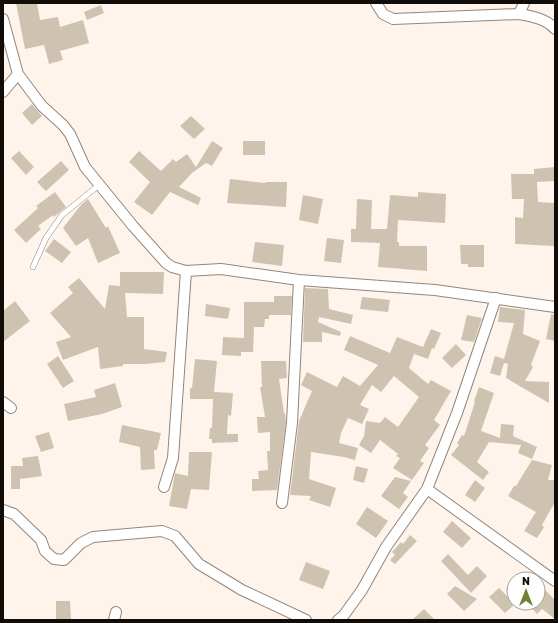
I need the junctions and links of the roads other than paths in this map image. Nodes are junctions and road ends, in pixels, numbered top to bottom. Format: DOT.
graph roads {
  1 [pos="376,3"];
  2 [pos="524,3"];
  3 [pos="519,14"];
  4 [pos="3,19"];
  5 [pos="555,29"];
  6 [pos="18,74"];
  7 [pos="3,92"];
  8 [pos="99,185"];
  9 [pos="33,267"];
  10 [pos="186,271"];
  11 [pos="299,280"];
  12 [pos="496,298"];
  13 [pos="555,307"];
  14 [pos="164,487"];
  15 [pos="427,489"];
  16 [pos="282,503"];
  17 [pos="3,510"];
  18 [pos="555,581"];
  19 [pos="306,620"];
  20 [pos="338,620"];
  1 -- 3 [label="street"];
  2 -- 3 [label="street"];
  3 -- 5 [label="street"];
  4 -- 6 [label="street"];
  6 -- 7 [label="street"];
  6 -- 8 [label="street"];
  8 -- 9 [label="lane"];
  8 -- 10 [label="street"];
  10 -- 11 [label="street"];
  10 -- 14 [label="street"];
  11 -- 12 [label="street"];
  11 -- 16 [label="street"];
  12 -- 13 [label="street"];
  12 -- 15 [label="street"];
  15 -- 18 [label="street"];
  15 -- 20 [label="street"];
  17 -- 19 [label="street"];
}
